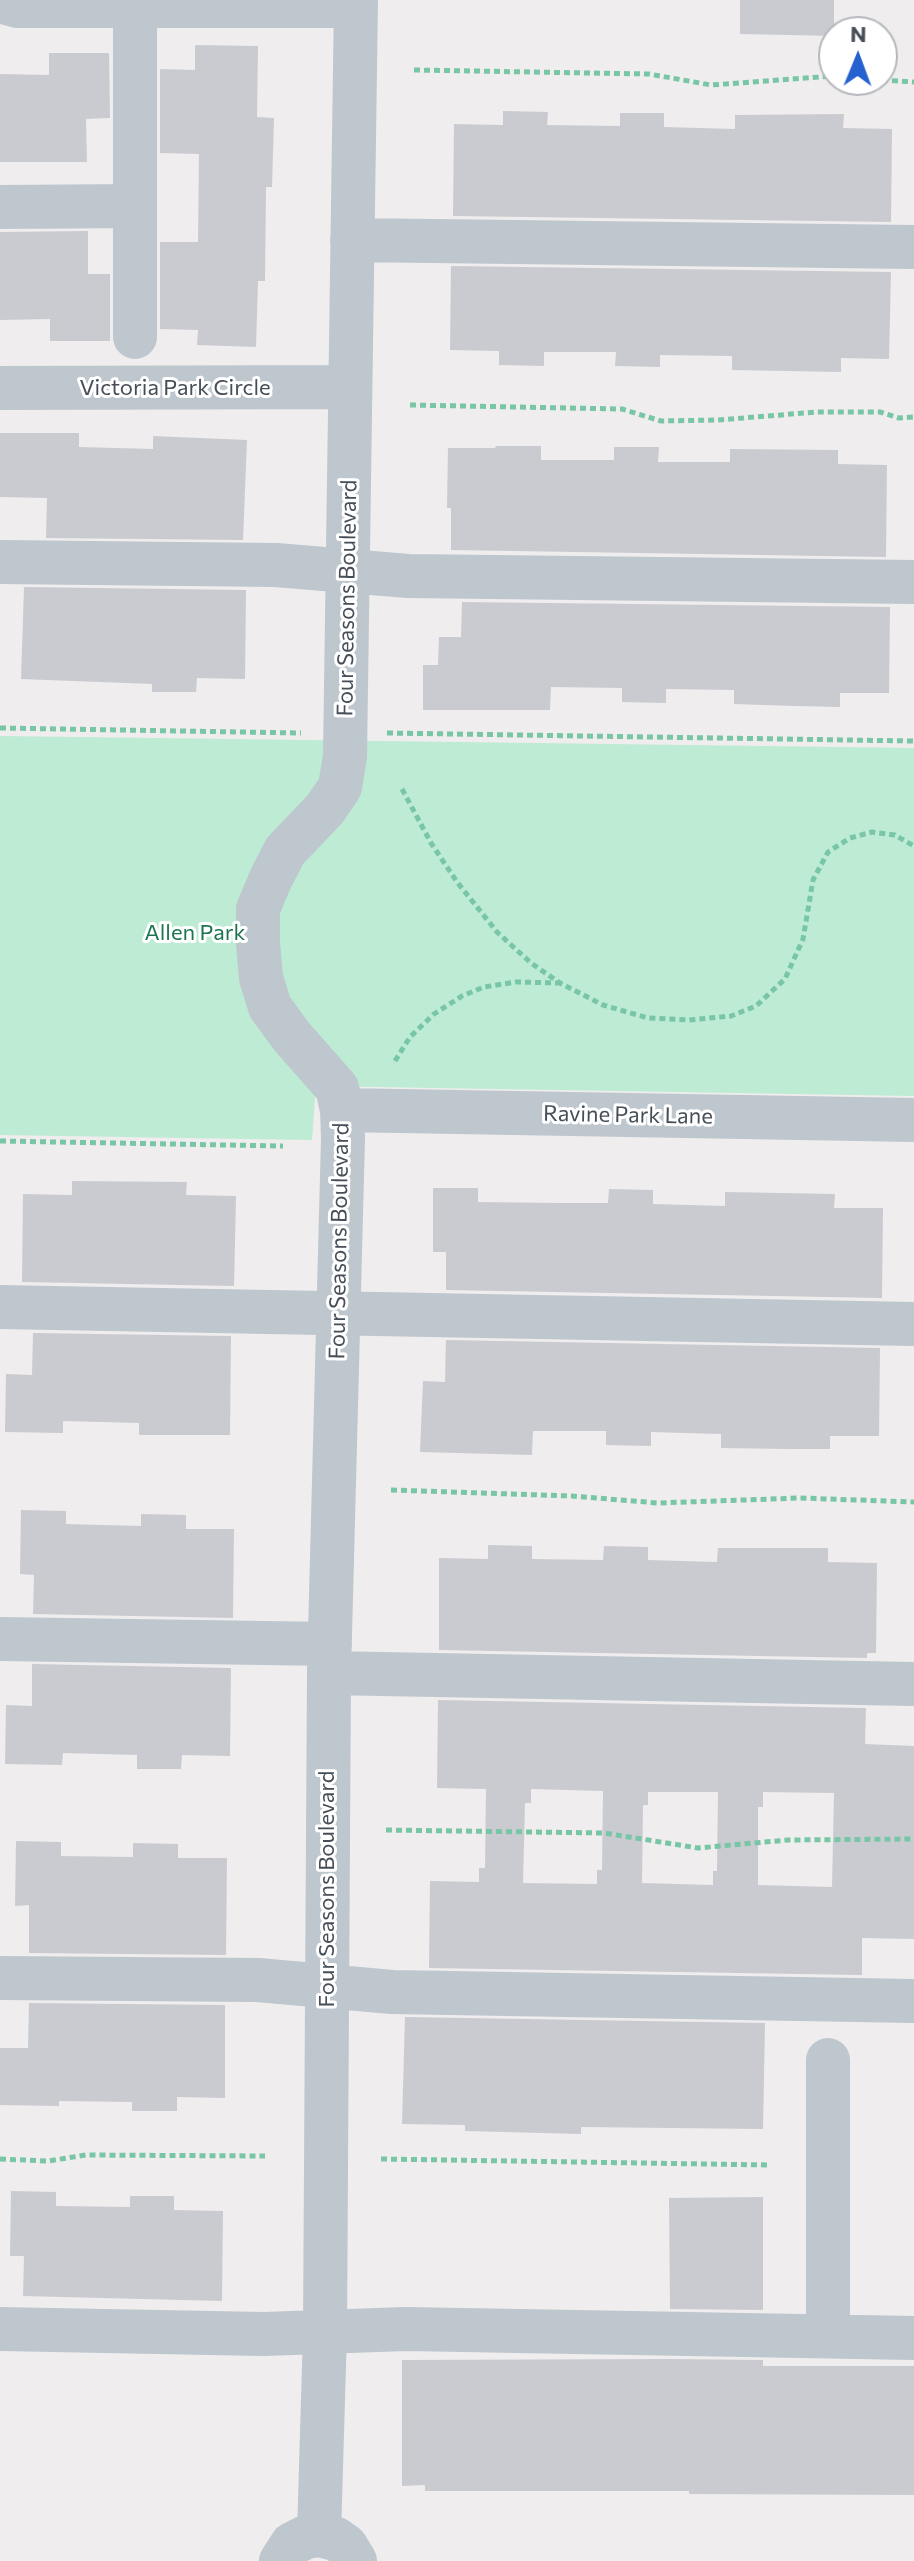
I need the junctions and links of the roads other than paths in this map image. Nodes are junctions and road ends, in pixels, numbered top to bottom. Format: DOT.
graph roads {
  1 [pos="0,1"];
  2 [pos="356,3"];
  3 [pos="135,5"];
  4 [pos="135,206"];
  5 [pos="0,207"];
  6 [pos="352,240"];
  7 [pos="914,247"];
  8 [pos="135,337"];
  9 [pos="350,387"];
  10 [pos="0,388"];
  11 [pos="0,562"];
  12 [pos="348,572"];
  13 [pos="914,582"];
  14 [pos="342,1110"];
  15 [pos="914,1120"];
  16 [pos="0,1307"];
  17 [pos="338,1314"];
  18 [pos="914,1324"];
  19 [pos="0,1639"];
  20 [pos="329,1659"];
  21 [pos="914,1684"];
  22 [pos="0,1978"];
  23 [pos="327,1985"];
  24 [pos="914,2001"];
  25 [pos="828,2060"];
  26 [pos="0,2329"];
  27 [pos="325,2332"];
  28 [pos="828,2336"];
  29 [pos="914,2338"];
  30 [pos="319,2535"];
  31 [pos="281,2561"];
  32 [pos="355,2561"];
  1 -- 3 [label="street"];
  2 -- 3 [label="street"];
  2 -- 6 [label="street, Four Seasons Boulevard"];
  3 -- 4 [label="street"];
  4 -- 5 [label="street"];
  4 -- 8 [label="street"];
  6 -- 7 [label="street"];
  6 -- 9 [label="street, Four Seasons Boulevard"];
  9 -- 10 [label="street, Victoria Park Circle"];
  9 -- 12 [label="street, Four Seasons Boulevard"];
  11 -- 12 [label="street"];
  12 -- 13 [label="street"];
  12 -- 14 [label="street, Four Seasons Boulevard"];
  14 -- 15 [label="street, Ravine Park Lane"];
  14 -- 17 [label="street, Four Seasons Boulevard"];
  16 -- 17 [label="street"];
  17 -- 18 [label="street"];
  17 -- 20 [label="street, Four Seasons Boulevard"];
  19 -- 20 [label="street"];
  20 -- 21 [label="street"];
  20 -- 23 [label="street, Four Seasons Boulevard"];
  22 -- 23 [label="street"];
  23 -- 24 [label="street"];
  23 -- 27 [label="street, Four Seasons Boulevard"];
  25 -- 28 [label="street"];
  26 -- 27 [label="street"];
  27 -- 28 [label="street"];
  27 -- 30 [label="street, Four Seasons Boulevard"];
  28 -- 29 [label="street"];
  30 -- 31 [label="street"];
  30 -- 32 [label="street"];
}
